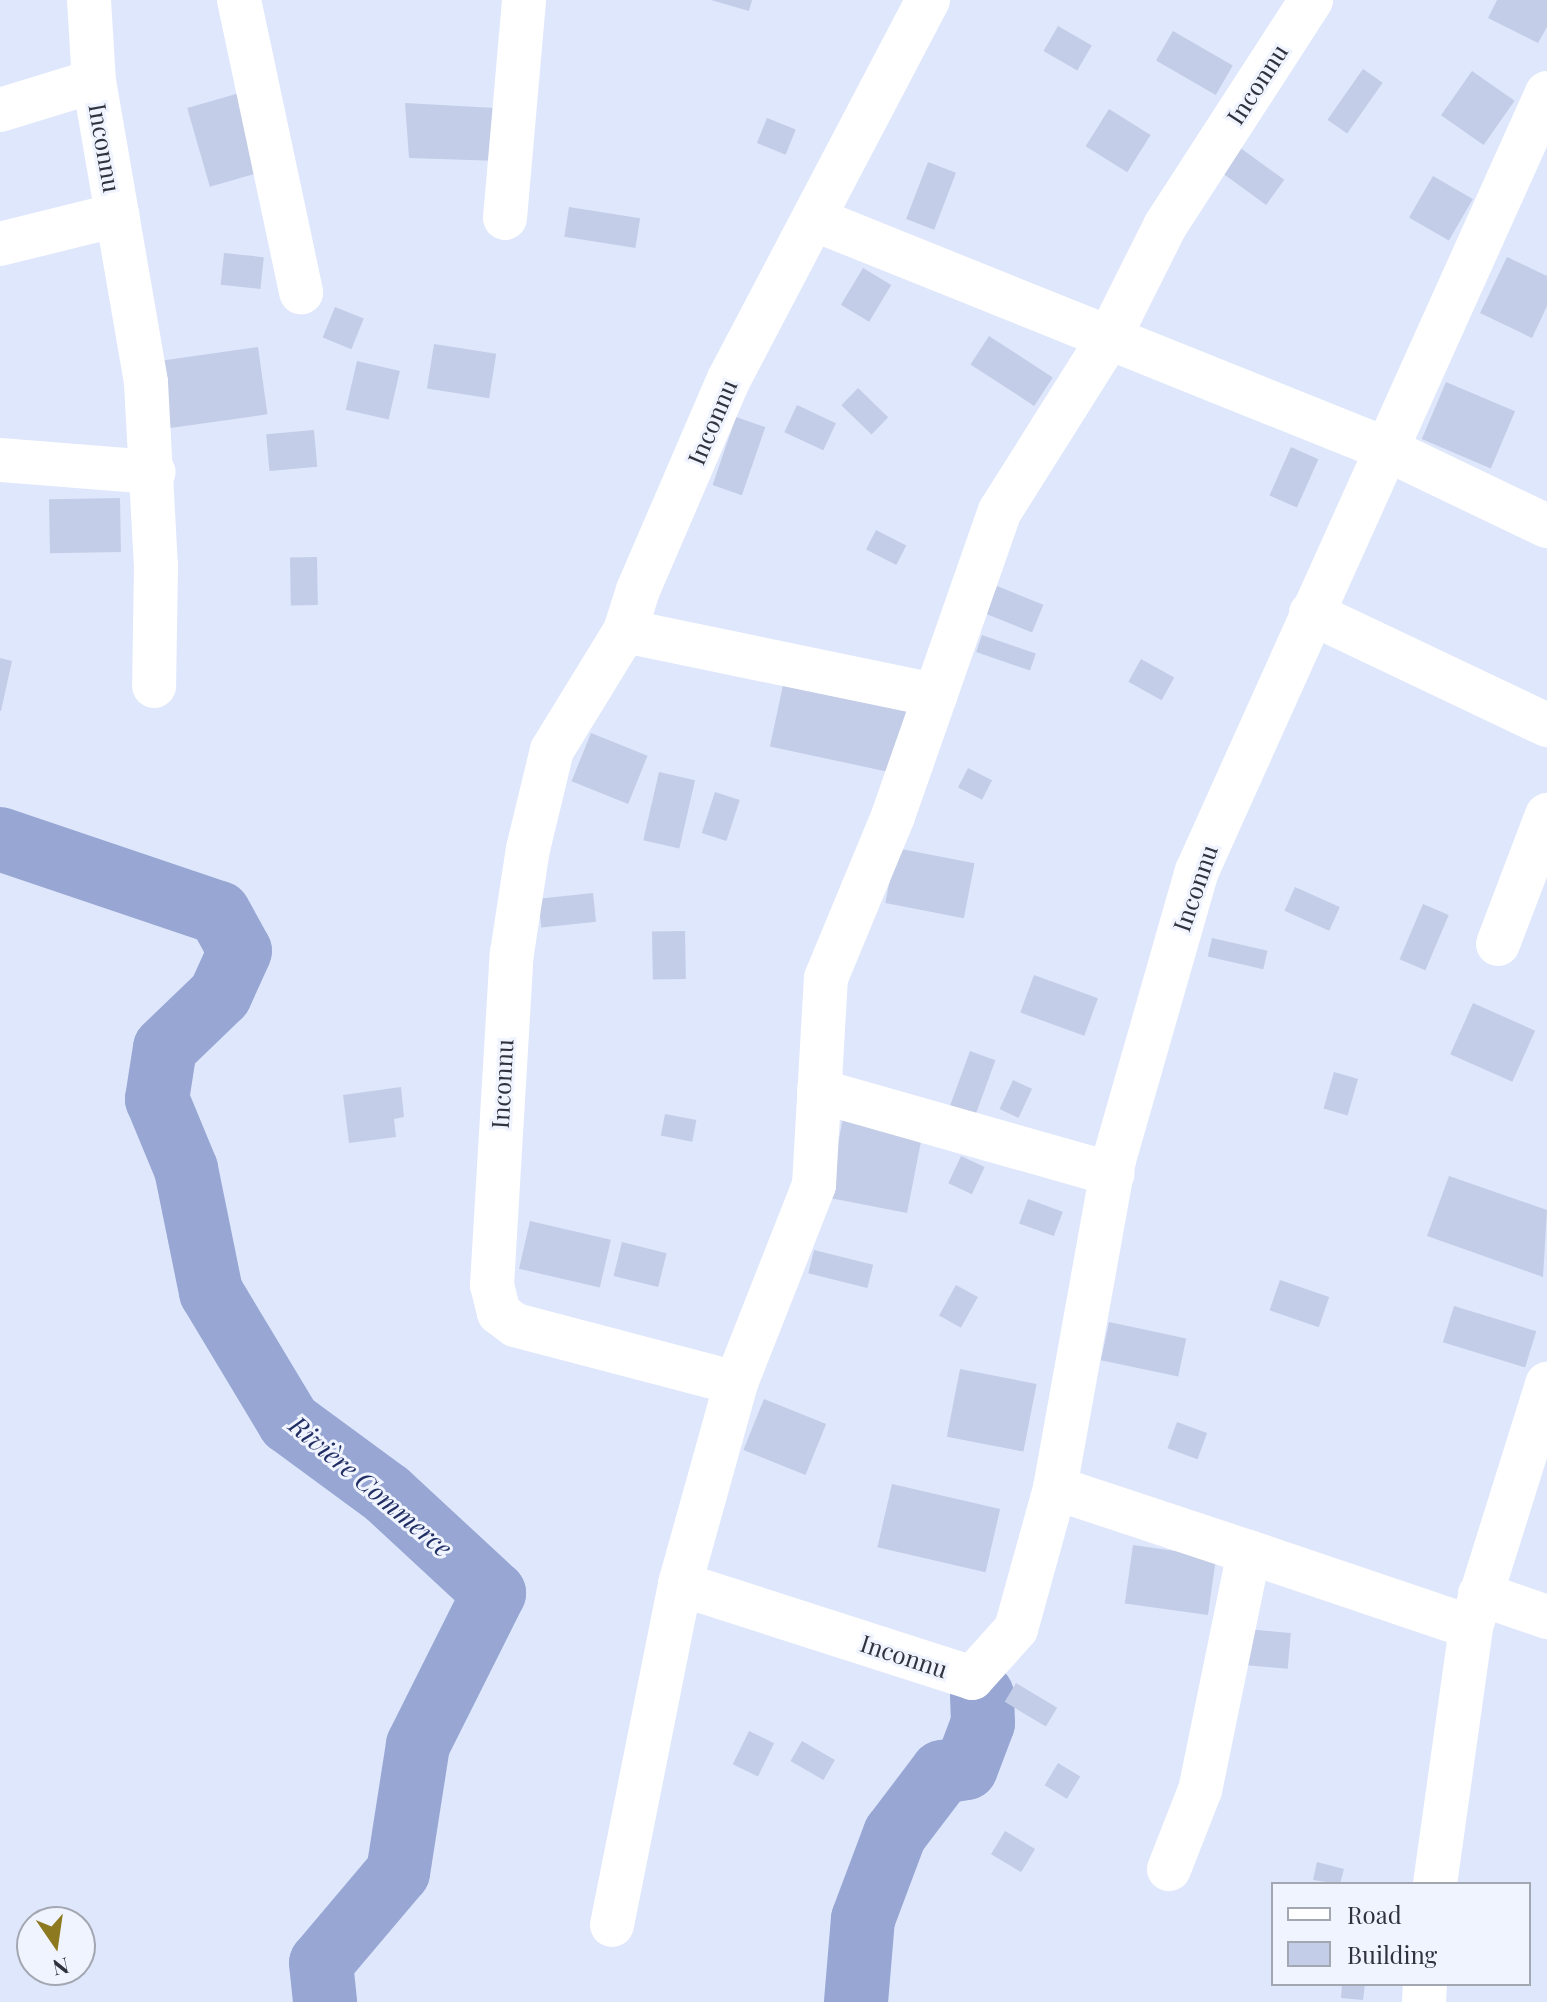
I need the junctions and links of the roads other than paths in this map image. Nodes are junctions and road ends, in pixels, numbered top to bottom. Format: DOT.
graph roads {
  1 [pos="89,0"];
  2 [pos="239,0"];
  3 [pos="524,0"];
  4 [pos="928,0"];
  5 [pos="1311,0"];
  6 [pos="94,81"];
  7 [pos="1547,93"];
  8 [pos="0,110"];
  9 [pos="117,215"];
  10 [pos="505,218"];
  11 [pos="816,220"];
  12 [pos="0,244"];
  13 [pos="301,292"];
  14 [pos="1110,336"];
  15 [pos="1386,449"];
  16 [pos="0,460"];
  17 [pos="154,472"];
  18 [pos="1547,526"];
  19 [pos="1311,613"];
  20 [pos="625,631"];
  21 [pos="154,686"];
  22 [pos="935,695"];
  23 [pos="1547,725"];
  24 [pos="1547,815"];
  25 [pos="1498,944"];
  26 [pos="819,1091"];
  27 [pos="1112,1174"];
  28 [pos="736,1383"];
  29 [pos="1547,1384"];
  30 [pos="1055,1488"];
  31 [pos="1249,1552"];
  32 [pos="680,1584"];
  33 [pos="1475,1611"];
  34 [pos="1547,1617"];
  35 [pos="1169,1869"];
  36 [pos="1435,1882"];
  37 [pos="612,1925"];
  1 -- 6 [label="street, Inconnu"];
  2 -- 13 [label="street"];
  3 -- 10 [label="street"];
  4 -- 11 [label="street, Inconnu"];
  5 -- 14 [label="street, Inconnu"];
  6 -- 8 [label="street, Inconnu"];
  6 -- 9 [label="street, Inconnu"];
  7 -- 15 [label="street, Inconnu"];
  9 -- 12 [label="street, Inconnu"];
  9 -- 17 [label="street, Inconnu"];
  11 -- 14 [label="street"];
  11 -- 20 [label="street, Inconnu"];
  14 -- 15 [label="street"];
  14 -- 22 [label="street, Inconnu"];
  15 -- 18 [label="street"];
  15 -- 19 [label="street, Inconnu"];
  16 -- 17 [label="street"];
  17 -- 21 [label="street, Inconnu"];
  19 -- 23 [label="street"];
  19 -- 27 [label="street, Inconnu"];
  20 -- 22 [label="street"];
  20 -- 28 [label="street, Inconnu"];
  22 -- 26 [label="street, Inconnu"];
  24 -- 25 [label="street"];
  26 -- 27 [label="street"];
  26 -- 28 [label="street, Inconnu"];
  27 -- 30 [label="street, Inconnu"];
  28 -- 32 [label="street, Inconnu"];
  29 -- 33 [label="street"];
  30 -- 31 [label="street"];
  30 -- 32 [label="street, Inconnu"];
  31 -- 33 [label="street"];
  31 -- 35 [label="street"];
  32 -- 37 [label="street, Inconnu"];
  33 -- 34 [label="street"];
  33 -- 36 [label="street"];
}
